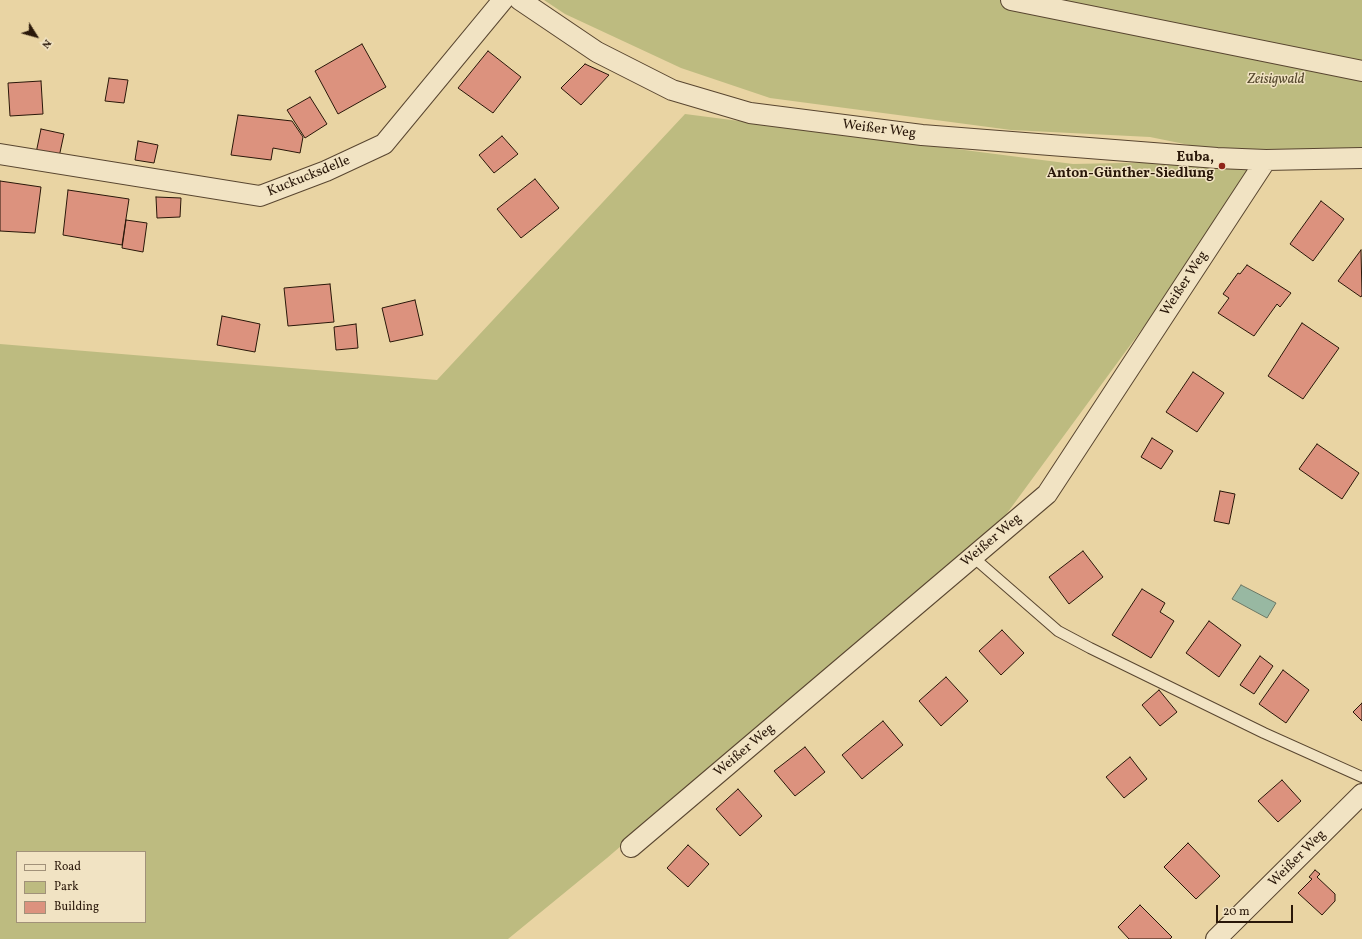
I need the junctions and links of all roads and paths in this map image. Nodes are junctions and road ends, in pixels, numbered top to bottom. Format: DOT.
graph roads {
  1 [pos="503,0"];
  2 [pos="520,0"];
  3 [pos="1011,0"];
  4 [pos="1362,71"];
  5 [pos="0,154"];
  6 [pos="1362,158"];
  7 [pos="1266,160"];
  8 [pos="973,557"];
  9 [pos="1362,777"];
  10 [pos="1362,794"];
  11 [pos="631,847"];
  12 [pos="1216,939"];
  1 -- 5 [label="street, Kuckucksdelle"];
  2 -- 7 [label="street, Weißer Weg"];
  3 -- 4 [label="street"];
  6 -- 7 [label="street, Weißer Weg"];
  7 -- 8 [label="street, Weißer Weg"];
  8 -- 9 [label="lane"];
  8 -- 11 [label="street, Weißer Weg"];
  10 -- 12 [label="street, Weißer Weg"];
}
